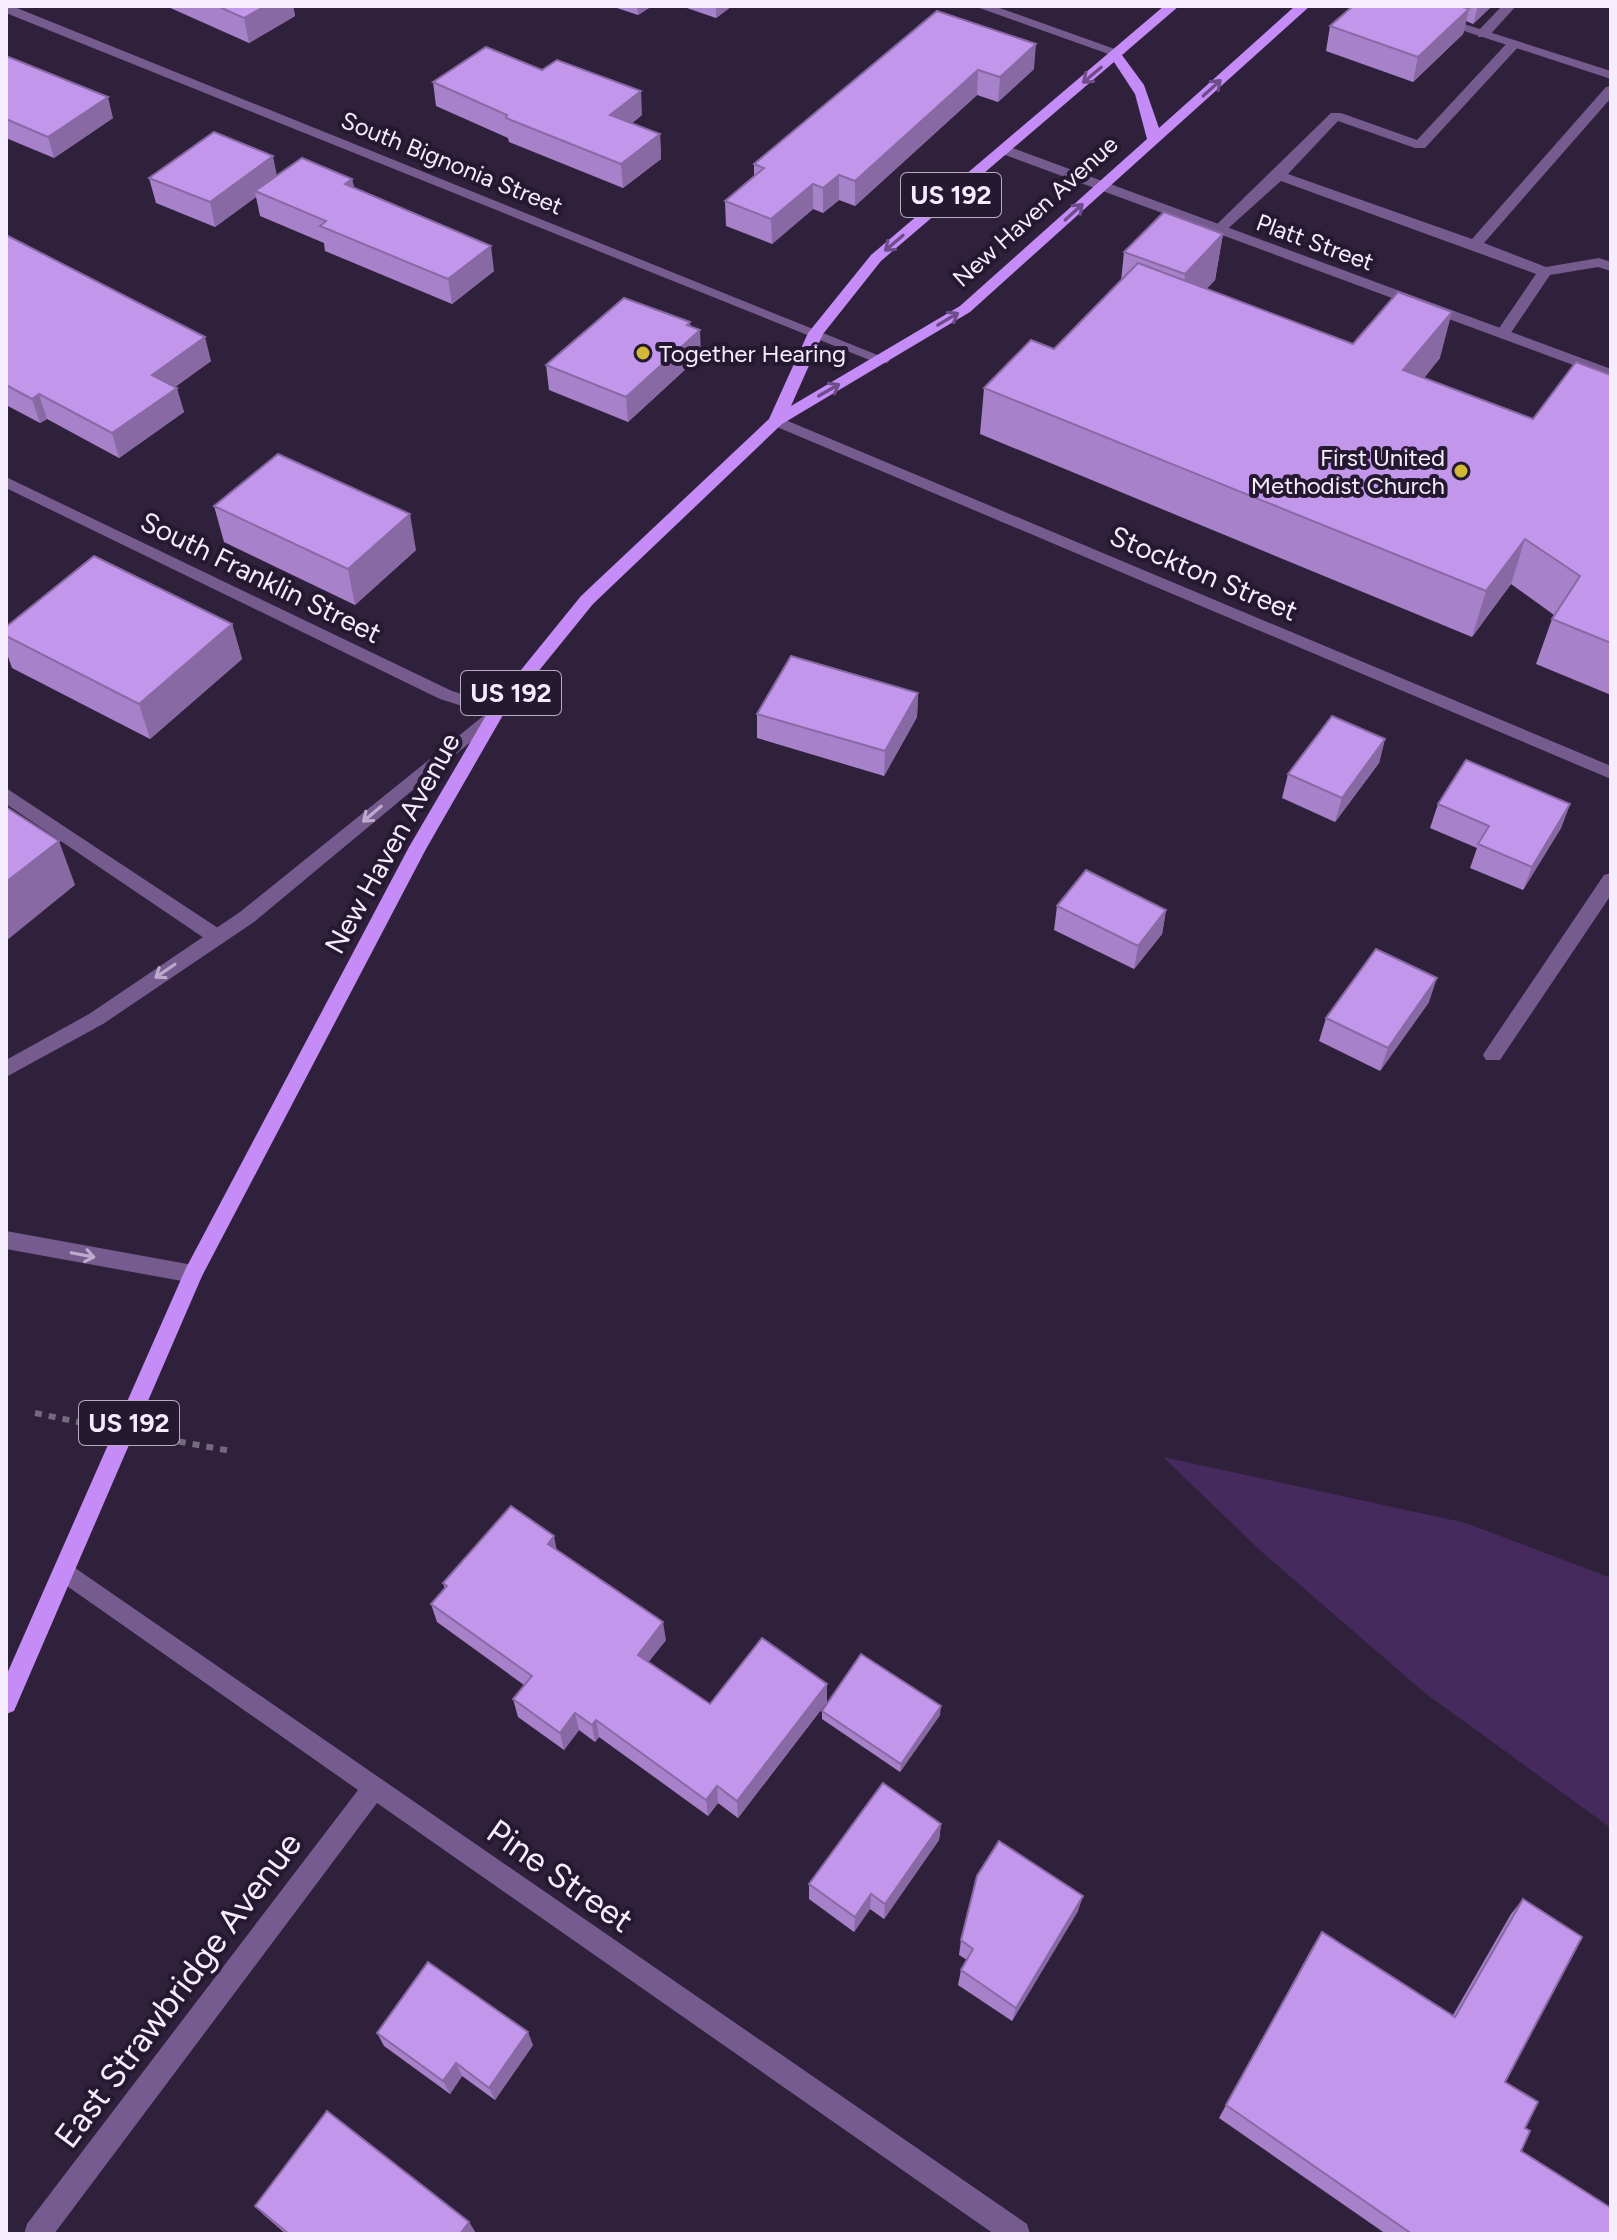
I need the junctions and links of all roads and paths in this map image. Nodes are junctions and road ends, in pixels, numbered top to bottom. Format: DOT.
graph roads {
  1 [pos="981,6"];
  2 [pos="1172,6"];
  3 [pos="1303,6"];
  4 [pos="1395,6"];
  5 [pos="1509,6"];
  6 [pos="6,8"];
  7 [pos="1483,34"];
  8 [pos="1514,44"];
  9 [pos="1117,54"];
  10 [pos="1611,75"];
  11 [pos="1611,90"];
  12 [pos="1154,140"];
  13 [pos="1005,150"];
  14 [pos="1279,175"];
  15 [pos="1102,187"];
  16 [pos="1218,230"];
  17 [pos="1475,245"];
  18 [pos="1611,267"];
  19 [pos="1545,272"];
  20 [pos="816,333"];
  21 [pos="1503,334"];
  22 [pos="882,360"];
  23 [pos="1611,374"];
  24 [pos="776,421"];
  25 [pos="6,482"];
  26 [pos="497,711"];
  27 [pos="1611,773"];
  28 [pos="6,795"];
  29 [pos="1611,880"];
  30 [pos="217,937"];
  31 [pos="1493,1055"];
  32 [pos="6,1069"];
  33 [pos="6,1240"];
  34 [pos="193,1274"];
  35 [pos="65,1572"];
  36 [pos="6,1703"];
  37 [pos="374,1788"];
  38 [pos="37,2234"];
  39 [pos="1017,2234"];
  1 -- 9 [label="street"];
  2 -- 9 [label="main road, New Haven Avenue / US 192"];
  12 -- 3 [label="main road, New Haven Avenue / US 192, one-way"];
  4 -- 7 [label="street"];
  5 -- 7 [label="street"];
  6 -- 20 [label="street, South Bignonia Street"];
  7 -- 8 [label="street"];
  8 -- 10 [label="street"];
  8 -- 14 [label="street"];
  9 -- 12 [label="main road"];
  9 -- 13 [label="main road, New Haven Avenue / US 192, one-way"];
  11 -- 17 [label="street"];
  12 -- 15 [label="main road, New Haven Avenue / US 192"];
  13 -- 15 [label="street, Platt Street"];
  13 -- 20 [label="main road, New Haven Avenue / US 192, one-way"];
  14 -- 16 [label="street"];
  14 -- 17 [label="street"];
  15 -- 16 [label="street, Platt Street"];
  22 -- 15 [label="main road, New Haven Avenue / US 192, one-way"];
  16 -- 21 [label="street, Platt Street"];
  17 -- 19 [label="street"];
  18 -- 19 [label="street"];
  19 -- 21 [label="street"];
  20 -- 22 [label="street, South Bignonia Street"];
  20 -- 24 [label="main road, New Haven Avenue / US 192"];
  21 -- 23 [label="street, Platt Street"];
  24 -- 22 [label="main road, New Haven Avenue / US 192, one-way"];
  24 -- 26 [label="main road, New Haven Avenue / US 192"];
  24 -- 27 [label="street, Stockton Street"];
  25 -- 26 [label="street, South Franklin Street"];
  26 -- 30 [label="street, one-way"];
  26 -- 34 [label="main road, New Haven Avenue / US 192"];
  28 -- 30 [label="street"];
  29 -- 31 [label="street"];
  30 -- 32 [label="street, one-way"];
  33 -- 34 [label="street, one-way"];
  34 -- 35 [label="main road, US 192"];
  35 -- 36 [label="main road, US 192"];
  35 -- 37 [label="street, Pine Street"];
  37 -- 38 [label="street, East Strawbridge Avenue"];
  37 -- 39 [label="street, Pine Street"];
}
